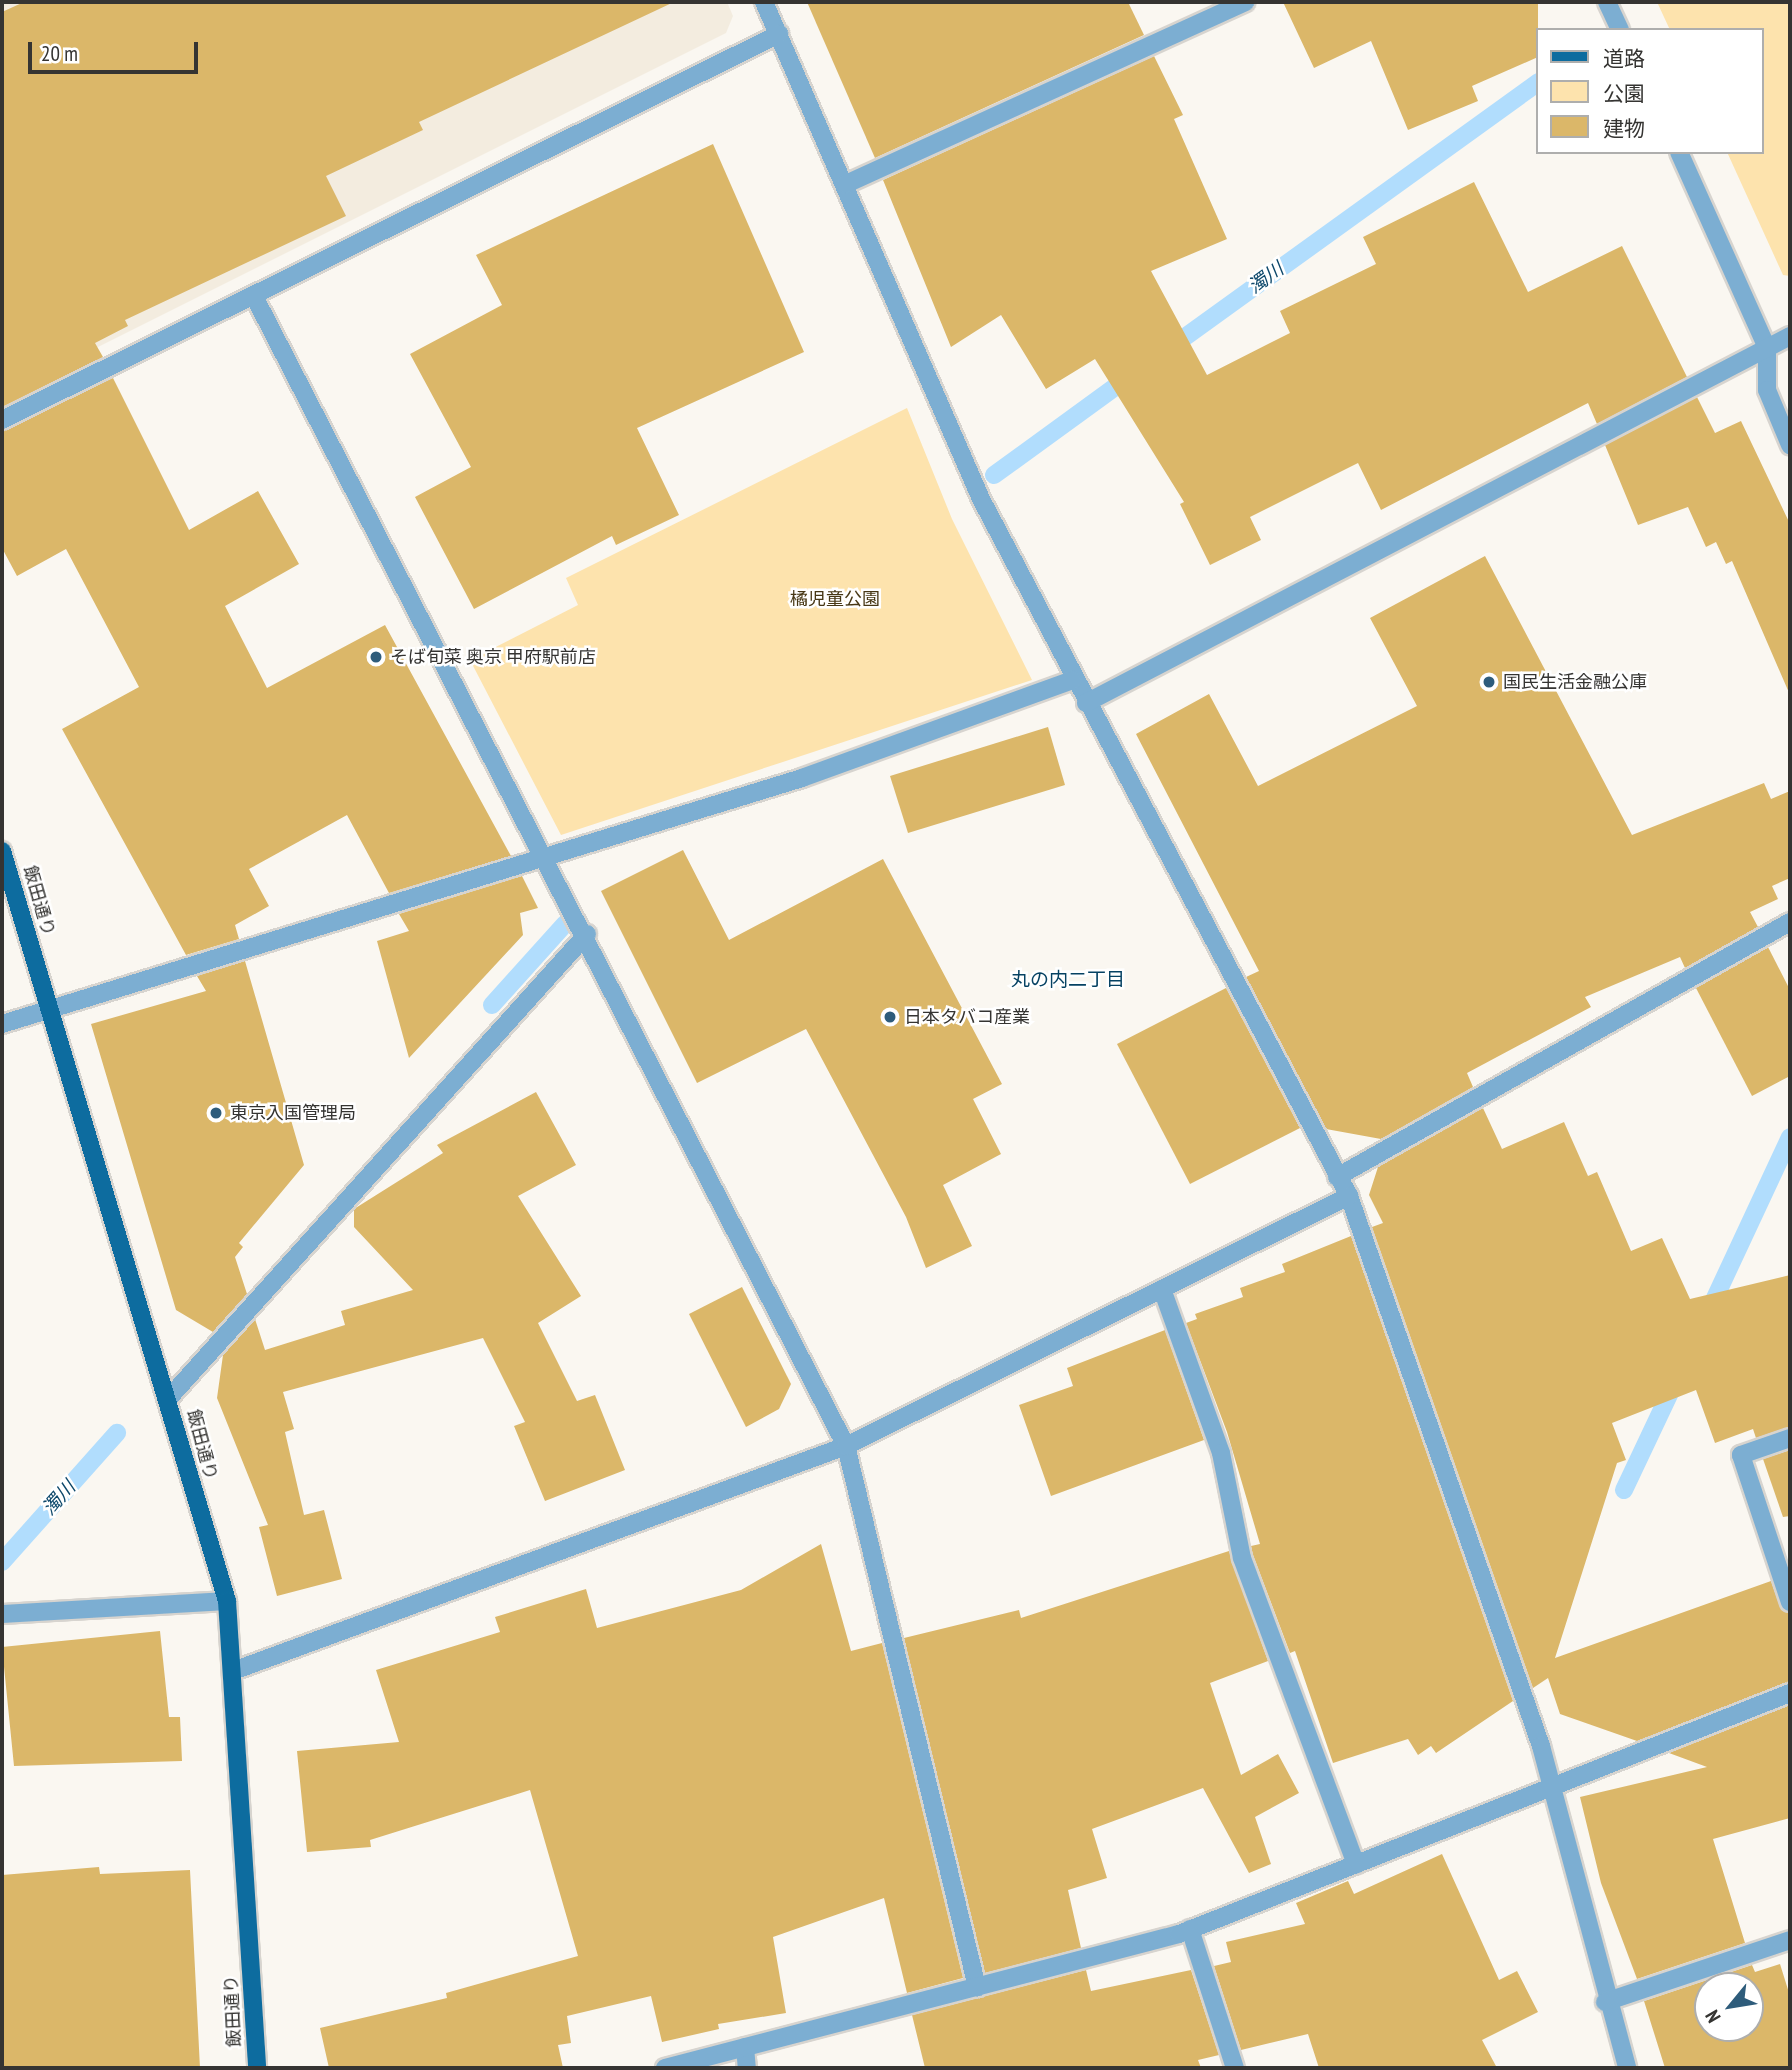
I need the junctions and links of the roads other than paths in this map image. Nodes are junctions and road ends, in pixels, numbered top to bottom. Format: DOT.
graph roads {
  1 [pos="764,2"];
  2 [pos="1245,2"];
  3 [pos="1607,2"];
  4 [pos="1619,28"];
  5 [pos="779,34"];
  6 [pos="1680,154"];
  7 [pos="846,184"];
  8 [pos="255,298"];
  9 [pos="1790,336"];
  10 [pos="1767,348"];
  11 [pos="2,420"];
  12 [pos="1790,445"];
  13 [pos="1072,680"];
  14 [pos="1086,703"];
  15 [pos="2,851"];
  16 [pos="547,859"];
  17 [pos="1790,922"];
  18 [pos="587,934"];
  19 [pos="49,1011"];
  20 [pos="2,1024"];
  21 [pos="1338,1177"];
  22 [pos="1349,1196"];
  23 [pos="1162,1289"];
  24 [pos="168,1399"];
  25 [pos="1790,1438"];
  26 [pos="846,1446"];
  27 [pos="227,1601"];
  28 [pos="1790,1601"];
  29 [pos="2,1614"];
  30 [pos="233,1671"];
  31 [pos="1790,1693"];
  32 [pos="1551,1788"];
  33 [pos="1356,1864"];
  34 [pos="1190,1930"];
  35 [pos="1790,1940"];
  36 [pos="977,1987"];
  37 [pos="1605,2002"];
  38 [pos="745,2047"];
  39 [pos="257,2068"];
  40 [pos="665,2068"];
  41 [pos="747,2068"];
  42 [pos="1235,2068"];
  43 [pos="1628,2068"];
  1 -- 5 [label="street"];
  2 -- 7 [label="street"];
  3 -- 4 [label="street"];
  5 -- 7 [label="street"];
  5 -- 8 [label="street"];
  6 -- 10 [label="street"];
  7 -- 13 [label="street"];
  8 -- 11 [label="street"];
  8 -- 16 [label="street"];
  9 -- 10 [label="street"];
  10 -- 12 [label="street"];
  10 -- 14 [label="street"];
  13 -- 14 [label="street"];
  13 -- 16 [label="street"];
  14 -- 21 [label="street"];
  15 -- 19 [label="main road, 飯田通り"];
  16 -- 18 [label="street"];
  16 -- 19 [label="street"];
  17 -- 21 [label="street"];
  18 -- 24 [label="street"];
  18 -- 26 [label="street"];
  19 -- 20 [label="street"];
  19 -- 24 [label="main road, 飯田通り"];
  21 -- 22 [label="street"];
  22 -- 23 [label="street"];
  22 -- 32 [label="street"];
  23 -- 26 [label="street"];
  23 -- 33 [label="street"];
  24 -- 27 [label="main road, 飯田通り"];
  25 -- 28 [label="street"];
  26 -- 30 [label="street"];
  26 -- 36 [label="street"];
  27 -- 29 [label="street"];
  27 -- 30 [label="main road, 飯田通り"];
  30 -- 39 [label="main road, 飯田通り"];
  31 -- 32 [label="street"];
  32 -- 33 [label="street"];
  32 -- 37 [label="street"];
  33 -- 34 [label="street"];
  34 -- 36 [label="street"];
  34 -- 42 [label="street"];
  35 -- 37 [label="street"];
  36 -- 38 [label="street"];
  37 -- 43 [label="street"];
  38 -- 40 [label="street"];
  38 -- 41 [label="street"];
}
